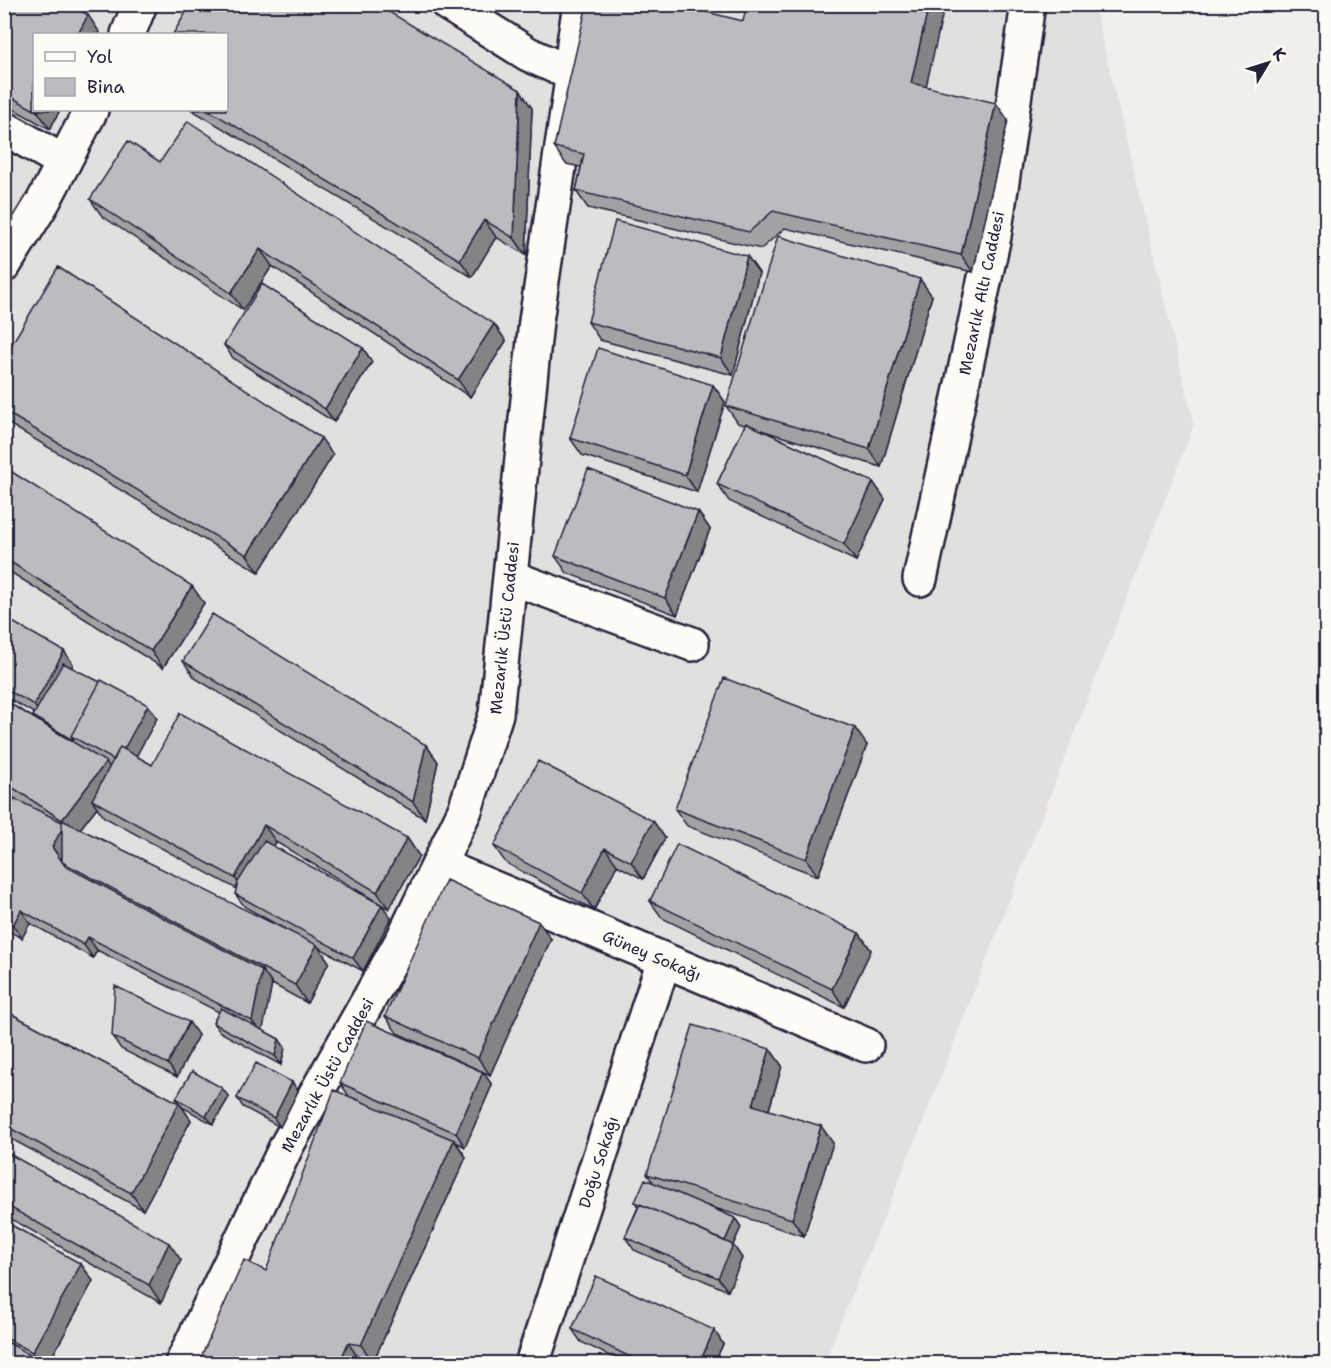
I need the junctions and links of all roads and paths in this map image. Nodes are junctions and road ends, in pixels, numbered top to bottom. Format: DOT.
graph roads {
  1 [pos="140,4"];
  2 [pos="448,4"];
  3 [pos="580,4"];
  4 [pos="1028,4"];
  5 [pos="128,33"];
  6 [pos="572,74"];
  7 [pos="90,111"];
  8 [pos="4,128"];
  9 [pos="64,162"];
  10 [pos="4,265"];
  11 [pos="510,577"];
  12 [pos="920,579"];
  13 [pos="692,644"];
  14 [pos="439,865"];
  15 [pos="664,960"];
  16 [pos="866,1045"];
  17 [pos="182,1364"];
  18 [pos="532,1364"];
  1 -- 5 [label="street"];
  2 -- 6 [label="street"];
  3 -- 6 [label="street, Mezarlık Üstü Caddesi"];
  4 -- 12 [label="street, Mezarlık Altı Caddesi"];
  6 -- 11 [label="street, Mezarlık Üstü Caddesi"];
  7 -- 9 [label="street"];
  8 -- 9 [label="street"];
  9 -- 10 [label="street"];
  11 -- 13 [label="street"];
  11 -- 14 [label="street, Mezarlık Üstü Caddesi"];
  14 -- 15 [label="street, Güney Sokağı"];
  14 -- 17 [label="street, Mezarlık Üstü Caddesi"];
  15 -- 16 [label="street, Güney Sokağı"];
  15 -- 18 [label="street, Doğu Sokağı"];
}
